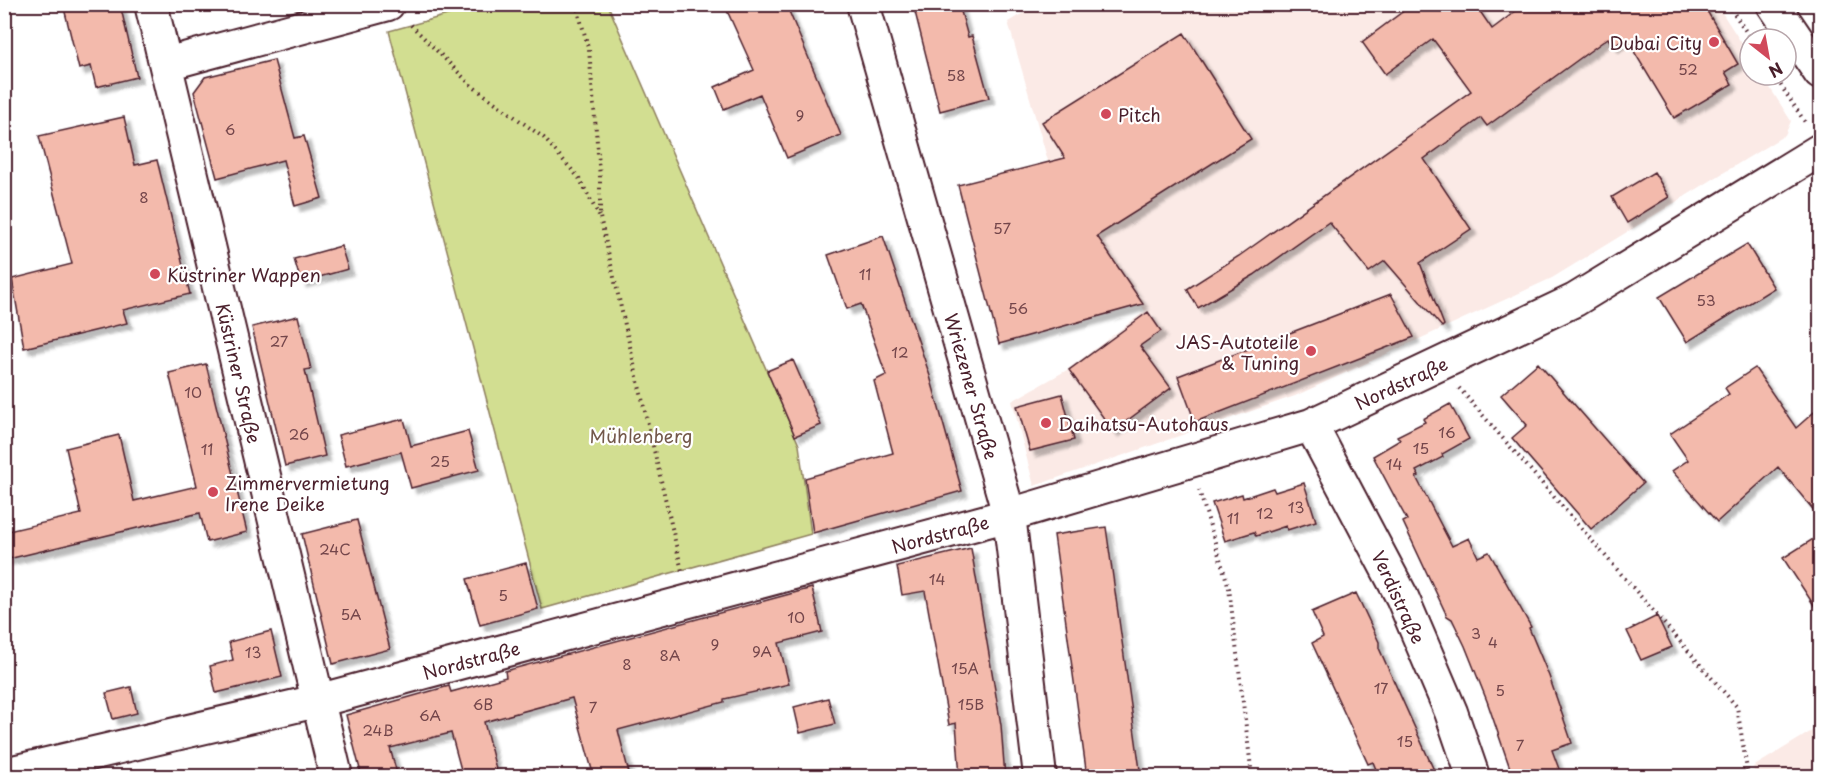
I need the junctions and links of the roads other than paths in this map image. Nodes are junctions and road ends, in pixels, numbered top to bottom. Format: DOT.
graph roads {
  1 [pos="151,4"];
  2 [pos="862,4"];
  3 [pos="1773,4"];
  4 [pos="398,13"];
  5 [pos="166,64"];
  6 [pos="1821,73"];
  7 [pos="1821,150"];
  8 [pos="1311,425"];
  9 [pos="1008,515"];
  10 [pos="317,701"];
  11 [pos="4,774"];
  12 [pos="336,777"];
  13 [pos="1040,777"];
  14 [pos="1473,777"];
  1 -- 5 [label="street, Küstriner Straße"];
  2 -- 9 [label="street, Wriezener Straße"];
  3 -- 6 [label="street"];
  4 -- 5 [label="street"];
  5 -- 10 [label="street, Küstriner Straße"];
  7 -- 8 [label="street, Nordstraße"];
  8 -- 9 [label="street, Nordstraße"];
  8 -- 14 [label="street, Verdistraße"];
  9 -- 10 [label="street, Nordstraße"];
  9 -- 13 [label="street, Wriezener Straße"];
  10 -- 11 [label="street, Nordstraße"];
  10 -- 12 [label="street, Küstriner Straße"];
}
